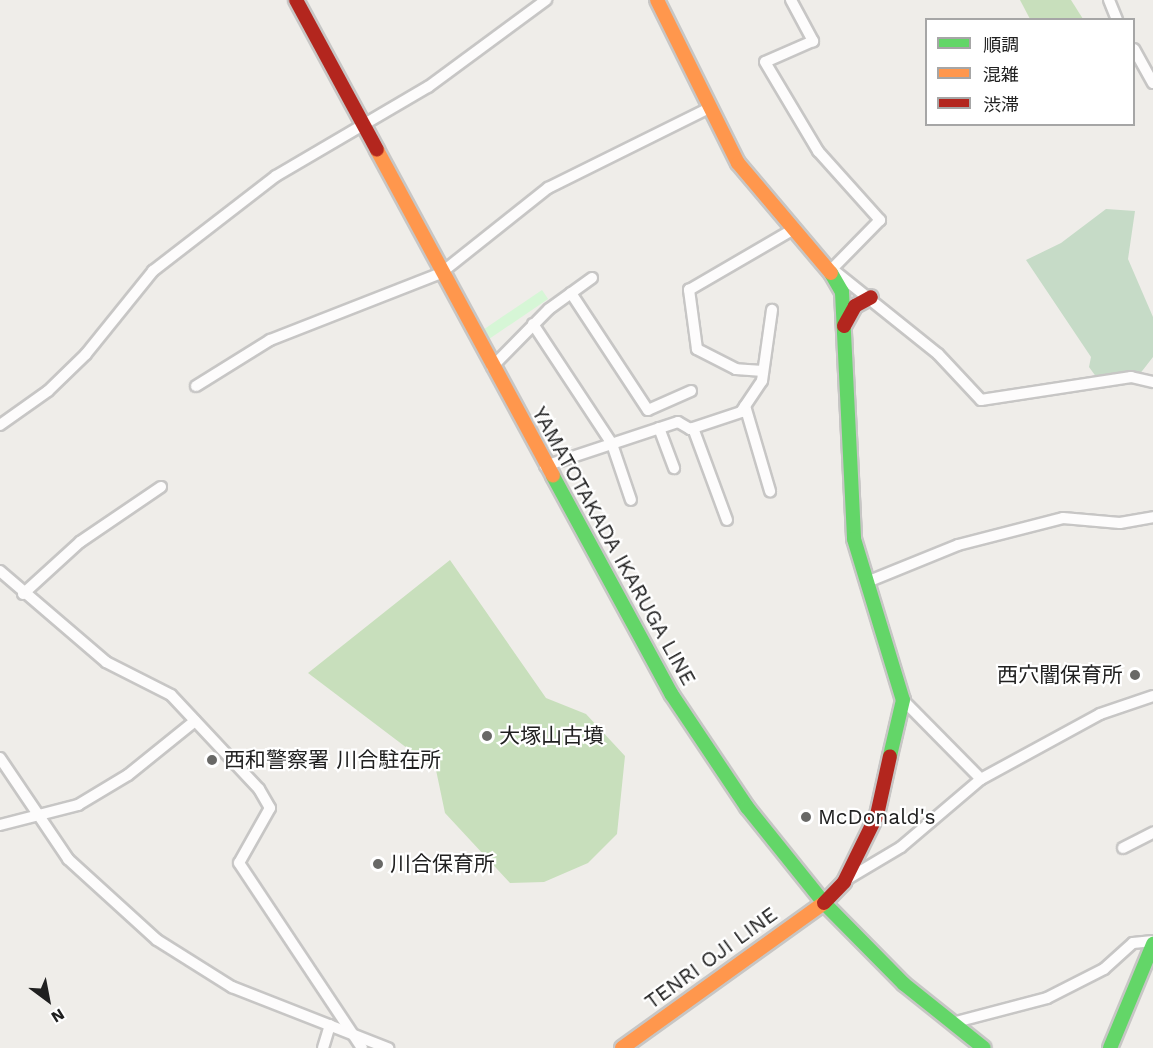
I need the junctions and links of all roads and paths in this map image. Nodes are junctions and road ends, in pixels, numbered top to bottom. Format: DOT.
graph roads {
  1 [pos="296,0"];
  2 [pos="546,0"];
  3 [pos="657,0"];
  4 [pos="791,0"];
  5 [pos="1109,0"];
  6 [pos="1116,18"];
  7 [pos="1135,51"];
  8 [pos="1153,83"];
  9 [pos="707,109"];
  10 [pos="363,126"];
  11 [pos="794,229"];
  12 [pos="832,269"];
  13 [pos="441,273"];
  14 [pos="592,278"];
  15 [pos="571,292"];
  16 [pos="871,297"];
  17 [pos="772,310"];
  18 [pos="533,324"];
  19 [pos="844,326"];
  20 [pos="492,367"];
  21 [pos="763,371"];
  22 [pos="1153,382"];
  23 [pos="196,386"];
  24 [pos="691,391"];
  25 [pos="746,406"];
  26 [pos="0,425"];
  27 [pos="659,428"];
  28 [pos="693,428"];
  29 [pos="612,444"];
  30 [pos="545,466"];
  31 [pos="674,468"];
  32 [pos="161,487"];
  33 [pos="770,491"];
  34 [pos="631,500"];
  35 [pos="1153,517"];
  36 [pos="727,520"];
  37 [pos="0,570"];
  38 [pos="867,582"];
  39 [pos="23,594"];
  40 [pos="1151,699"];
  41 [pos="903,700"];
  42 [pos="195,721"];
  43 [pos="0,758"];
  44 [pos="981,779"];
  45 [pos="34,816"];
  46 [pos="0,825"];
  47 [pos="1153,833"];
  48 [pos="1123,848"];
  49 [pos="844,882"];
  50 [pos="824,903"];
  51 [pos="1153,943"];
  52 [pos="952,1023"];
  53 [pos="330,1026"];
  54 [pos="352,1034"];
  55 [pos="323,1048"];
  56 [pos="362,1048"];
  57 [pos="388,1048"];
  58 [pos="622,1048"];
  59 [pos="984,1048"];
  60 [pos="1110,1048"];
  1 -- 10 [label="main road, YAMATOTAKADA IKARUGA LINE"];
  2 -- 10 [label="street"];
  3 -- 9 [label="main road"];
  4 -- 12 [label="street"];
  5 -- 6 [label="street"];
  7 -- 8 [label="street"];
  9 -- 11 [label="main road"];
  9 -- 13 [label="street"];
  10 -- 13 [label="main road, YAMATOTAKADA IKARUGA LINE"];
  10 -- 26 [label="street"];
  11 -- 12 [label="main road"];
  11 -- 21 [label="street"];
  12 -- 16 [label="street"];
  12 -- 19 [label="main road"];
  13 -- 20 [label="main road, YAMATOTAKADA IKARUGA LINE"];
  13 -- 23 [label="street"];
  14 -- 15 [label="street"];
  15 -- 18 [label="street"];
  15 -- 24 [label="street"];
  16 -- 19 [label="main road"];
  16 -- 22 [label="street"];
  17 -- 21 [label="street"];
  18 -- 20 [label="street"];
  18 -- 29 [label="street"];
  19 -- 38 [label="main road"];
  20 -- 30 [label="main road, YAMATOTAKADA IKARUGA LINE"];
  21 -- 25 [label="street"];
  25 -- 28 [label="street"];
  25 -- 33 [label="street"];
  27 -- 28 [label="street"];
  27 -- 29 [label="street"];
  27 -- 31 [label="street"];
  28 -- 36 [label="street"];
  29 -- 30 [label="street"];
  29 -- 34 [label="street"];
  30 -- 50 [label="main road, YAMATOTAKADA IKARUGA LINE"];
  32 -- 39 [label="street"];
  35 -- 38 [label="street"];
  37 -- 39 [label="street"];
  38 -- 41 [label="main road"];
  39 -- 42 [label="street"];
  40 -- 44 [label="street"];
  41 -- 44 [label="street"];
  41 -- 49 [label="main road, TENRI OJI LINE"];
  42 -- 45 [label="street"];
  42 -- 54 [label="street"];
  43 -- 45 [label="street"];
  44 -- 49 [label="street"];
  45 -- 46 [label="street"];
  45 -- 53 [label="street"];
  47 -- 48 [label="street"];
  49 -- 50 [label="main road, TENRI OJI LINE"];
  50 -- 52 [label="main road, YAMATOTAKADA IKARUGA LINE"];
  50 -- 58 [label="main road, TENRI OJI LINE"];
  51 -- 52 [label="street"];
  51 -- 60 [label="main road"];
  52 -- 59 [label="main road, YAMATOTAKADA IKARUGA LINE"];
  53 -- 54 [label="street"];
  53 -- 55 [label="street"];
  54 -- 56 [label="street"];
  54 -- 57 [label="street"];
}
